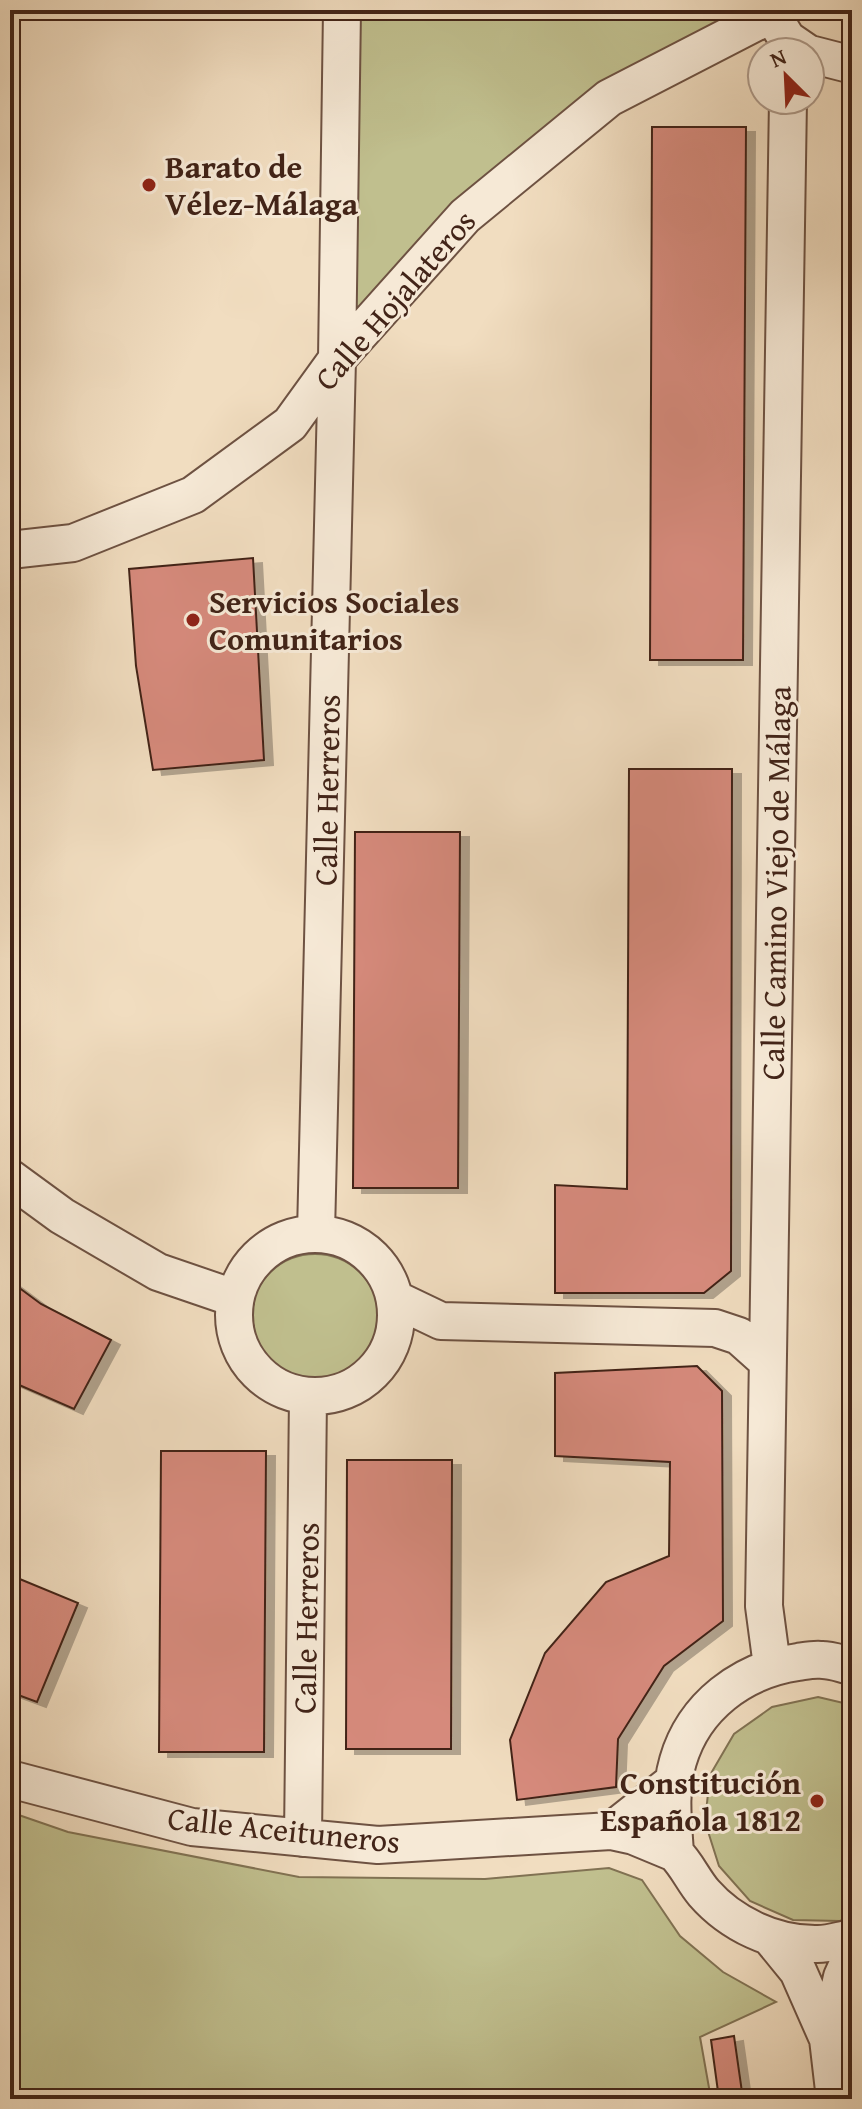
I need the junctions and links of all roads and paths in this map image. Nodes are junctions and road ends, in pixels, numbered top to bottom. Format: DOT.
graph roads {
  1 [pos="342,10"];
  2 [pos="746,51"];
  3 [pos="826,54"];
  4 [pos="852,62"];
  5 [pos="788,116"];
  6 [pos="337,359"];
  7 [pos="10,550"];
  8 [pos="10,1178"];
  9 [pos="316,1233"];
  10 [pos="769,1263"];
  11 [pos="234,1298"];
  12 [pos="395,1299"];
  13 [pos="441,1321"];
  14 [pos="715,1328"];
  15 [pos="392,1342"];
  16 [pos="767,1361"];
  17 [pos="308,1397"];
  18 [pos="772,1666"];
  19 [pos="852,1666"];
  20 [pos="10,1779"];
  21 [pos="673,1782"];
  22 [pos="611,1831"];
  23 [pos="303,1838"];
  24 [pos="675,1853"];
  25 [pos="771,1938"];
  26 [pos="852,1938"];
  27 [pos="852,1955"];
  28 [pos="828,2039"];
  29 [pos="835,2099"];
  1 -- 6 [label="street, Calle Herreros"];
  2 -- 6 [label="street, Calle Hojalateros"];
  3 -- 4 [label="street"];
  5 -- 10 [label="street, Calle Camino Viejo de Málaga"];
  6 -- 7 [label="street, Calle Hojalateros"];
  6 -- 9 [label="street, Calle Herreros"];
  8 -- 11 [label="street"];
  9 -- 11 [label="street"];
  9 -- 12 [label="street"];
  10 -- 14 [label="street"];
  10 -- 16 [label="street, Calle Camino Viejo de Málaga"];
  11 -- 17 [label="street"];
  12 -- 13 [label="street"];
  12 -- 15 [label="street"];
  13 -- 14 [label="street"];
  13 -- 15 [label="street"];
  14 -- 16 [label="street"];
  15 -- 17 [label="street"];
  16 -- 18 [label="street, Calle Camino Viejo de Málaga"];
  17 -- 23 [label="street, Calle Herreros"];
  18 -- 19 [label="street"];
  18 -- 21 [label="street"];
  20 -- 23 [label="street, Calle Aceituneros"];
  21 -- 22 [label="street"];
  21 -- 24 [label="street"];
  22 -- 23 [label="street, Calle Aceituneros"];
  22 -- 24 [label="street, Calle Aceituneros"];
  24 -- 25 [label="street"];
  25 -- 26 [label="street"];
  25 -- 28 [label="street"];
  27 -- 28 [label="street"];
  28 -- 29 [label="street"];
}
